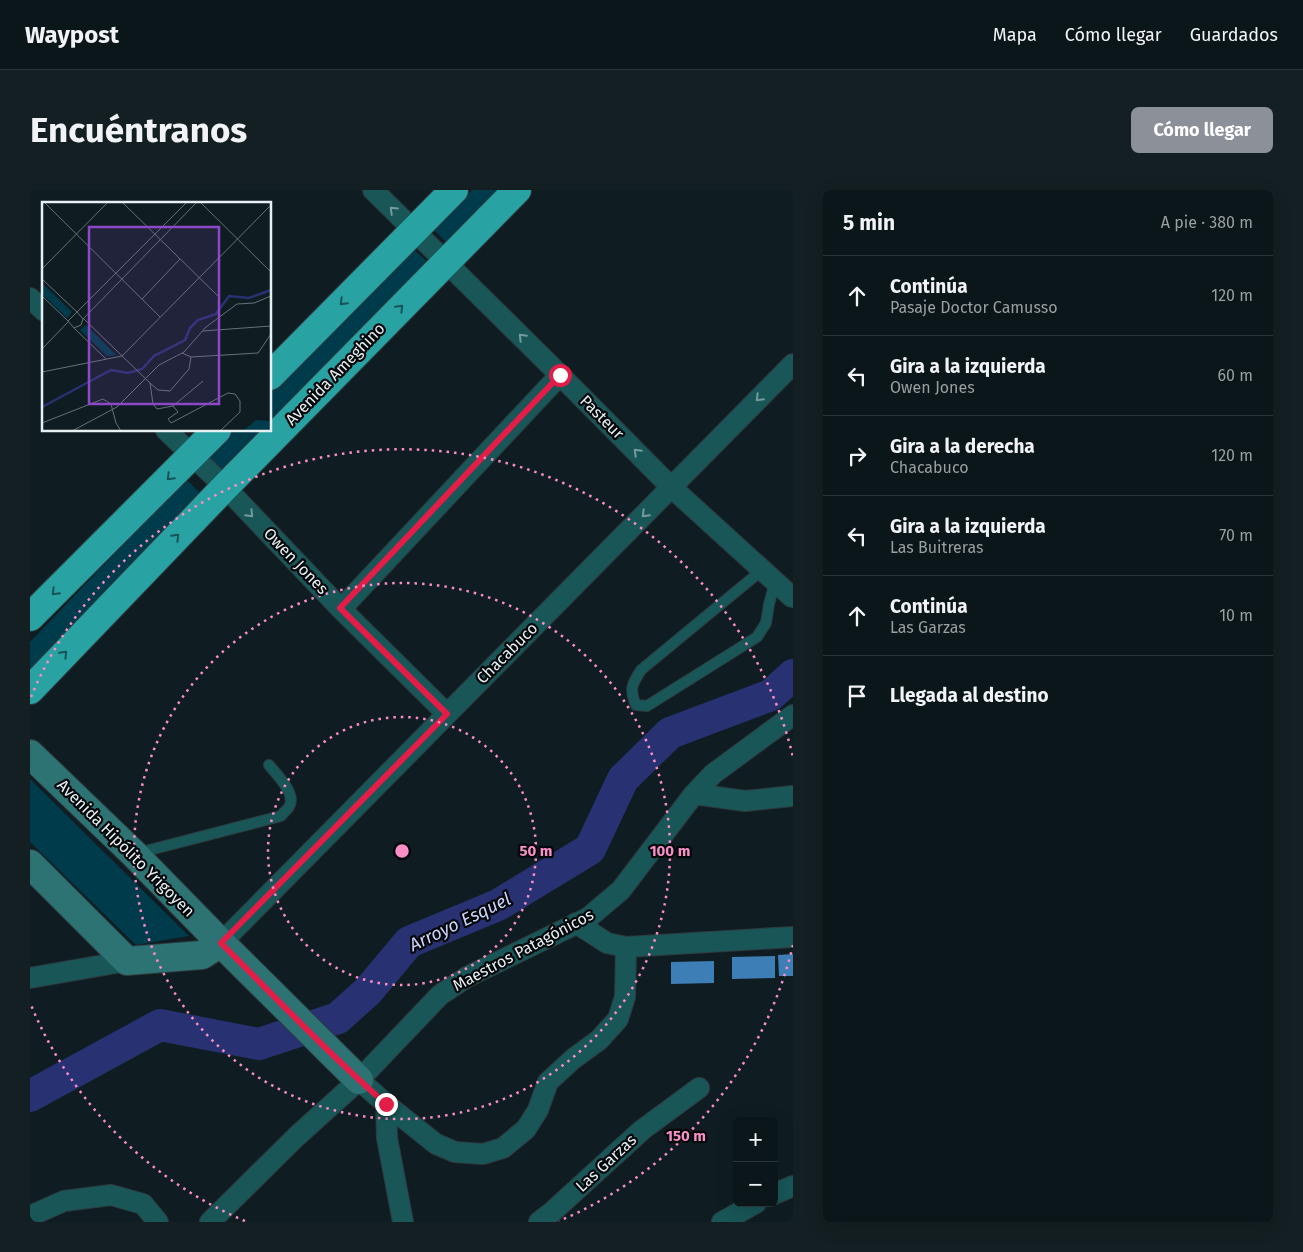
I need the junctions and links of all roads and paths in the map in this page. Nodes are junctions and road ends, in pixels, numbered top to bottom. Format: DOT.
graph roads {
  1 [pos="373,190"];
  2 [pos="454,190"];
  3 [pos="517,190"];
  4 [pos="414,230"];
  5 [pos="446,262"];
  6 [pos="30,298"];
  7 [pos="42,309"];
  8 [pos="793,364"];
  9 [pos="271,375"];
  10 [pos="560,375"];
  11 [pos="167,431"];
  12 [pos="216,431"];
  13 [pos="192,456"];
  14 [pos="225,487"];
  15 [pos="671,487"];
  16 [pos="768,576"];
  17 [pos="792,597"];
  18 [pos="340,608"];
  19 [pos="30,617"];
  20 [pos="30,690"];
  21 [pos="447,714"];
  22 [pos="793,715"];
  23 [pos="30,754"];
  24 [pos="270,765"];
  25 [pos="694,794"];
  26 [pos="793,796"];
  27 [pos="134,854"];
  28 [pos="30,864"];
  29 [pos="576,923"];
  30 [pos="793,937"];
  31 [pos="221,943"];
  32 [pos="626,948"];
  33 [pos="127,961"];
  34 [pos="30,978"];
  35 [pos="353,1075"];
  36 [pos="699,1088"];
  37 [pos="386,1104"];
  38 [pos="793,1186"];
  39 [pos="778,1192"];
  40 [pos="749,1207"];
  41 [pos="30,1216"];
  42 [pos="158,1222"];
  43 [pos="210,1222"];
  44 [pos="403,1222"];
  45 [pos="539,1222"];
  46 [pos="722,1222"];
  4 -- 1 [label="street, Pasteur, one-way"];
  2 -- 4 [label="highway"];
  3 -- 5 [label="highway, Avenida Ameghino"];
  4 -- 5 [label="street, Pasteur"];
  4 -- 9 [label="highway, one-way"];
  10 -- 5 [label="street, Pasteur, one-way"];
  14 -- 5 [label="highway, Avenida Ameghino, one-way"];
  6 -- 7 [label="street"];
  8 -- 15 [label="street, Chacabuco, one-way"];
  15 -- 10 [label="street, Pasteur, one-way"];
  10 -- 18 [label="street"];
  11 -- 13 [label="street, Owen Jones"];
  12 -- 13 [label="highway"];
  13 -- 14 [label="street, Owen Jones"];
  13 -- 19 [label="highway, one-way"];
  14 -- 18 [label="street, Owen Jones, one-way"];
  20 -- 14 [label="highway, Avenida Ameghino, one-way"];
  15 -- 16 [label="street, Pasteur"];
  15 -- 21 [label="street, Chacabuco, one-way"];
  16 -- 16 [label="lane"];
  16 -- 17 [label="street, Pasteur"];
  18 -- 21 [label="street, Owen Jones"];
  21 -- 31 [label="street, Chacabuco"];
  22 -- 25 [label="street, Maestros Patagónicos"];
  23 -- 27 [label="street, Avenida Hipólito Yrigoyen"];
  24 -- 27 [label="lane"];
  25 -- 26 [label="street"];
  25 -- 29 [label="street, Maestros Patagónicos"];
  27 -- 31 [label="street, Avenida Hipólito Yrigoyen"];
  28 -- 33 [label="street"];
  29 -- 32 [label="street"];
  29 -- 35 [label="street, Maestros Patagónicos"];
  30 -- 32 [label="street"];
  31 -- 33 [label="street"];
  31 -- 35 [label="street, Avenida Hipólito Yrigoyen"];
  32 -- 37 [label="street"];
  33 -- 34 [label="street"];
  35 -- 37 [label="street"];
  35 -- 43 [label="street, Maestros Patagónicos"];
  36 -- 45 [label="street, Las Garzas"];
  37 -- 44 [label="street"];
  38 -- 39 [label="street"];
  40 -- 46 [label="street"];
  41 -- 42 [label="street"];
}
